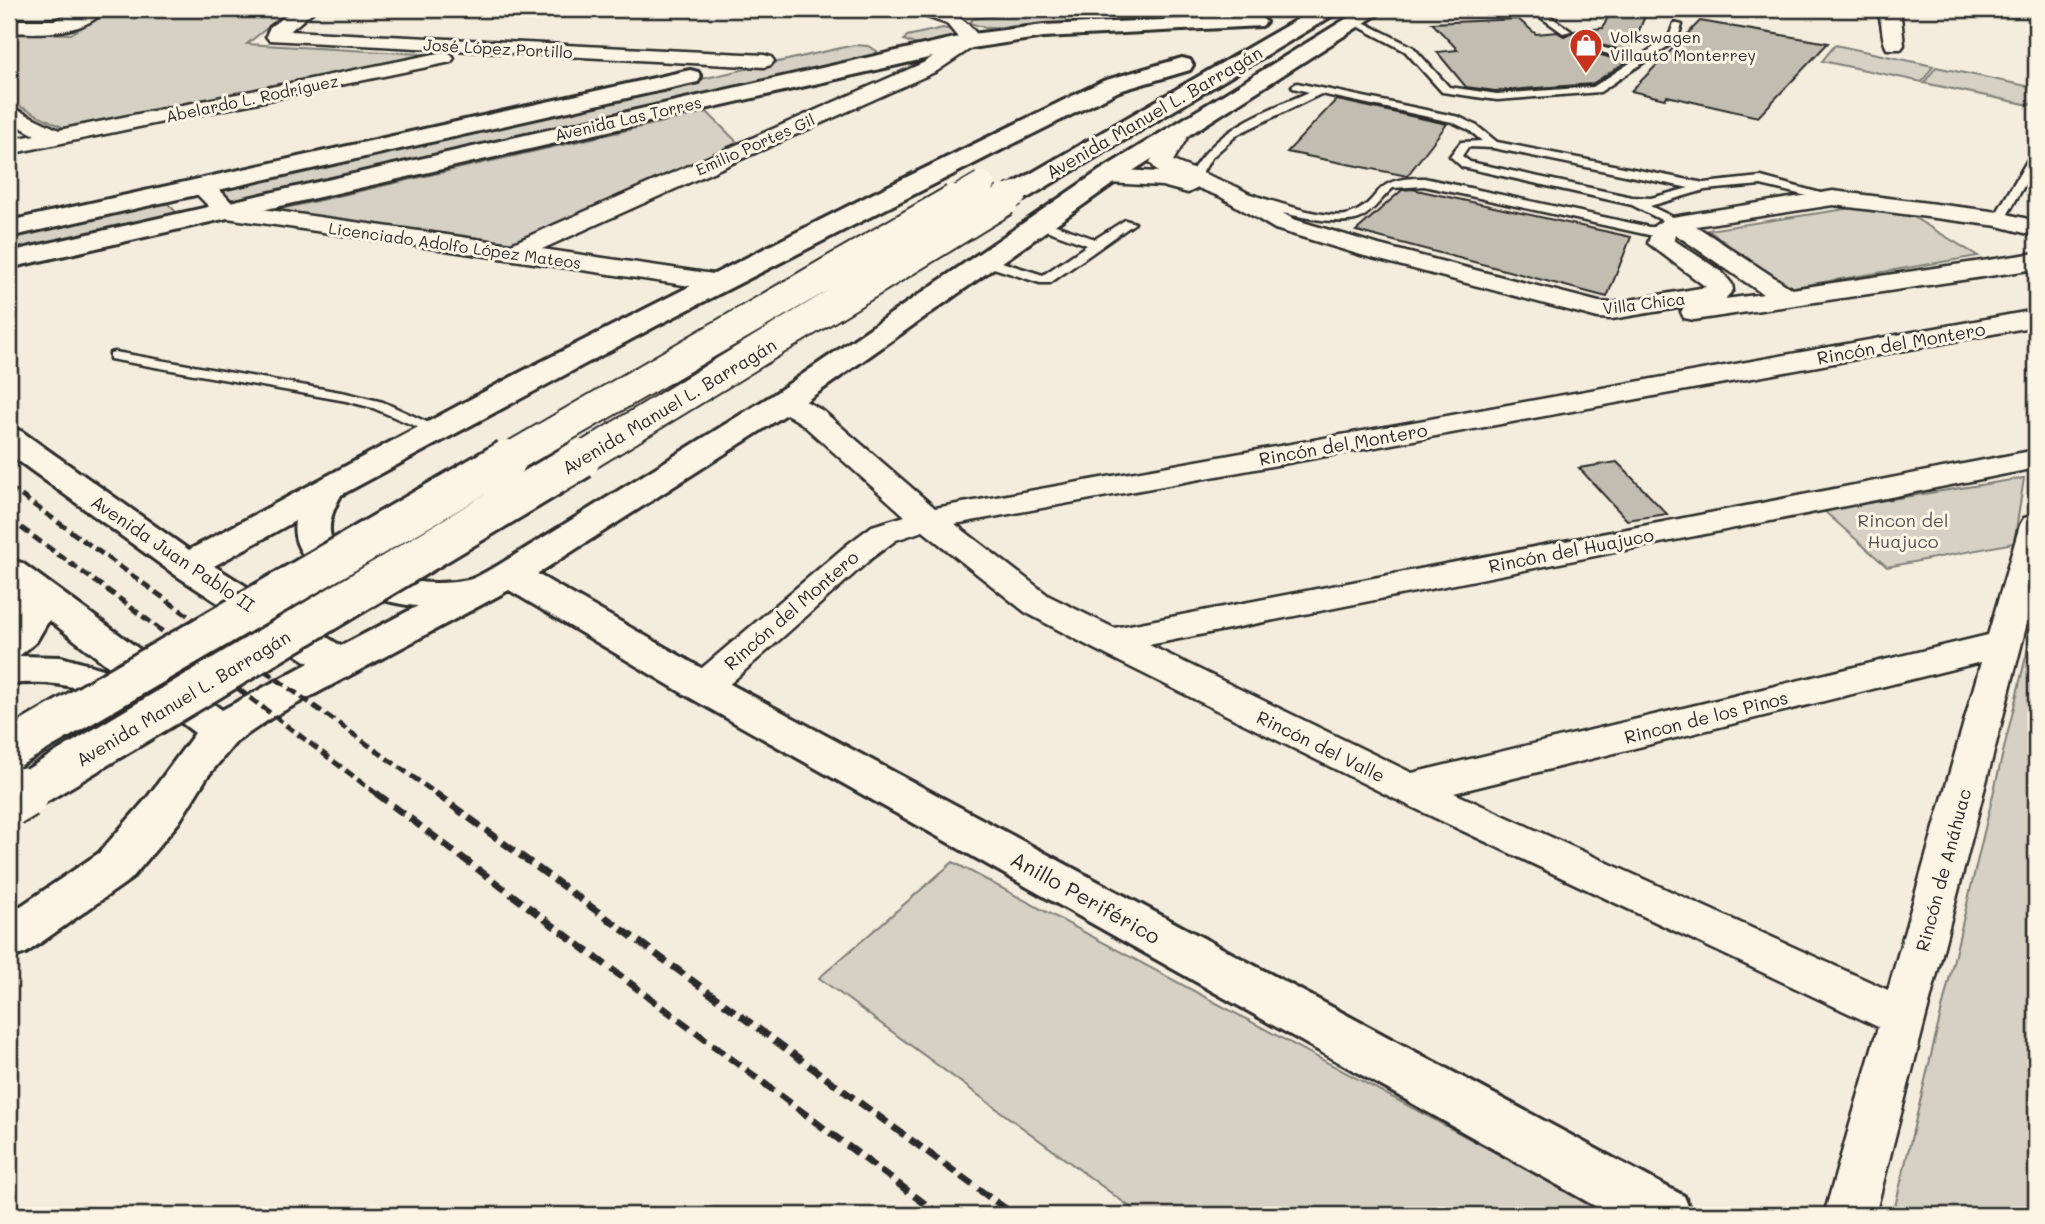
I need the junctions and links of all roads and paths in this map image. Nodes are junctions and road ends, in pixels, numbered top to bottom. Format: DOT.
graph roads {
  1 [pos="97,9"];
  2 [pos="307,9"];
  3 [pos="922,9"];
  4 [pos="1070,9"];
  5 [pos="1278,9"];
  6 [pos="1534,9"];
  7 [pos="1885,9"];
  8 [pos="1018,11"];
  9 [pos="1366,12"];
  10 [pos="965,17"];
  11 [pos="1255,22"];
  12 [pos="1677,25"];
  13 [pos="9,26"];
  14 [pos="1566,31"];
  15 [pos="1204,39"];
  16 [pos="972,41"];
  17 [pos="1581,43"];
  18 [pos="1894,44"];
  19 [pos="495,48"];
  20 [pos="928,51"];
  21 [pos="788,56"];
  22 [pos="1640,60"];
  23 [pos="764,61"];
  24 [pos="1297,86"];
  25 [pos="1320,91"];
  26 [pos="9,112"];
  27 [pos="1180,131"];
  28 [pos="1064,135"];
  29 [pos="57,138"];
  30 [pos="1493,145"];
  31 [pos="9,147"];
  32 [pos="2036,156"];
  33 [pos="1199,179"];
  34 [pos="1000,182"];
  35 [pos="1097,183"];
  36 [pos="202,187"];
  37 [pos="1704,187"];
  38 [pos="1833,198"];
  39 [pos="1222,199"];
  40 [pos="1632,201"];
  41 [pos="227,211"];
  42 [pos="1999,219"];
  43 [pos="1039,223"];
  44 [pos="1129,223"];
  45 [pos="1669,227"];
  46 [pos="9,229"];
  47 [pos="2036,229"];
  48 [pos="1096,244"];
  49 [pos="510,254"];
  50 [pos="9,260"];
  51 [pos="986,261"];
  52 [pos="2036,261"];
  53 [pos="718,282"];
  54 [pos="1788,299"];
  55 [pos="1603,316"];
  56 [pos="2036,318"];
  57 [pos="115,356"];
  58 [pos="785,401"];
  59 [pos="434,429"];
  60 [pos="9,438"];
  61 [pos="2036,460"];
  62 [pos="328,487"];
  63 [pos="928,519"];
  64 [pos="2036,525"];
  65 [pos="187,566"];
  66 [pos="21,581"];
  67 [pos="495,582"];
  68 [pos="1107,641"];
  69 [pos="2003,644"];
  70 [pos="9,645"];
  71 [pos="340,664"];
  72 [pos="9,670"];
  73 [pos="704,687"];
  74 [pos="221,731"];
  75 [pos="9,750"];
  76 [pos="192,766"];
  77 [pos="1409,789"];
  78 [pos="9,802"];
  79 [pos="9,939"];
  80 [pos="1904,1018"];
  81 [pos="1664,1215"];
  82 [pos="1850,1215"];
  1 -- 13 [label="street"];
  2 -- 19 [label="street, José López Portillo"];
  3 -- 10 [label="street"];
  4 -- 8 [label="main road"];
  5 -- 11 [label="main road, Avenida Manuel L. Barragán"];
  6 -- 14 [label="lane"];
  7 -- 18 [label="street"];
  9 -- 22 [label="lane"];
  9 -- 27 [label="main road"];
  9 -- 34 [label="main road, Avenida Manuel L. Barragán"];
  10 -- 16 [label="street"];
  10 -- 20 [label="main road"];
  11 -- 15 [label="main road, Avenida Las Torres"];
  12 -- 22 [label="lane"];
  15 -- 16 [label="main road, Avenida Las Torres"];
  15 -- 28 [label="main road, Avenida Manuel L. Barragán"];
  15 -- 53 [label="main road"];
  16 -- 20 [label="main road, Avenida Las Torres"];
  16 -- 49 [label="street, Emilio Portes Gil"];
  17 -- 22 [label="lane"];
  19 -- 23 [label="street, José López Portillo"];
  19 -- 29 [label="street, Abelardo L. Rodríguez"];
  20 -- 41 [label="main road, Avenida Las Torres"];
  21 -- 23 [label="main road, Avenida Las Torres"];
  23 -- 36 [label="main road, Avenida Las Torres"];
  24 -- 25 [label="lane"];
  25 -- 30 [label="lane"];
  25 -- 33 [label="lane"];
  26 -- 29 [label="street"];
  27 -- 33 [label="street, Villa Chica"];
  27 -- 35 [label="main road"];
  29 -- 31 [label="street, Abelardo L. Rodríguez"];
  30 -- 37 [label="lane"];
  30 -- 40 [label="lane"];
  32 -- 42 [label="lane"];
  33 -- 39 [label="street, Villa Chica"];
  34 -- 75 [label="main road, Avenida Manuel L. Barragán, bridge"];
  34 -- 78 [label="main road, Avenida Manuel L. Barragán, bridge"];
  35 -- 39 [label="street, Villa Chica"];
  35 -- 43 [label="main road"];
  36 -- 41 [label="street"];
  36 -- 46 [label="main road, Avenida Las Torres"];
  37 -- 38 [label="lane"];
  37 -- 40 [label="lane"];
  38 -- 42 [label="street"];
  38 -- 45 [label="street"];
  39 -- 45 [label="lane"];
  39 -- 55 [label="street, Villa Chica"];
  40 -- 45 [label="lane"];
  41 -- 49 [label="street, Licenciado Adolfo López Mateos"];
  41 -- 50 [label="main road, Avenida Las Torres"];
  42 -- 47 [label="street"];
  43 -- 48 [label="lane"];
  43 -- 51 [label="main road"];
  44 -- 48 [label="lane"];
  45 -- 54 [label="street"];
  45 -- 55 [label="street, Villa Chica"];
  48 -- 51 [label="lane"];
  49 -- 53 [label="street, Licenciado Adolfo López Mateos"];
  51 -- 58 [label="main road"];
  52 -- 54 [label="street, Villa Chica"];
  53 -- 59 [label="main road"];
  54 -- 55 [label="street, Villa Chica"];
  56 -- 63 [label="street, Rincón del Montero"];
  57 -- 59 [label="lane"];
  58 -- 63 [label="street, Rincón del Valle"];
  58 -- 67 [label="main road"];
  59 -- 62 [label="main road"];
  60 -- 65 [label="main road, Avenida Juan Pablo II"];
  61 -- 68 [label="street, Rincón del Huajuco"];
  62 -- 65 [label="main road"];
  62 -- 67 [label="main road"];
  63 -- 68 [label="street, Rincón del Valle"];
  63 -- 73 [label="street, Rincón del Montero"];
  64 -- 69 [label="street, Rincón de Anáhuac"];
  65 -- 71 [label="main road, Avenida Juan Pablo II"];
  66 -- 70 [label="main road"];
  66 -- 74 [label="main road"];
  67 -- 71 [label="main road"];
  67 -- 73 [label="main road, Anillo Periférico"];
  68 -- 77 [label="street, Rincón del Valle"];
  69 -- 77 [label="street, Rincon de los Pinos"];
  69 -- 80 [label="street, Rincón de Anáhuac"];
  71 -- 74 [label="main road"];
  72 -- 76 [label="main road"];
  73 -- 81 [label="main road, Anillo Periférico"];
  74 -- 76 [label="main road"];
  76 -- 79 [label="main road"];
  77 -- 80 [label="street, Rincón del Valle"];
  80 -- 82 [label="street, Rincón de Anáhuac"];
}
